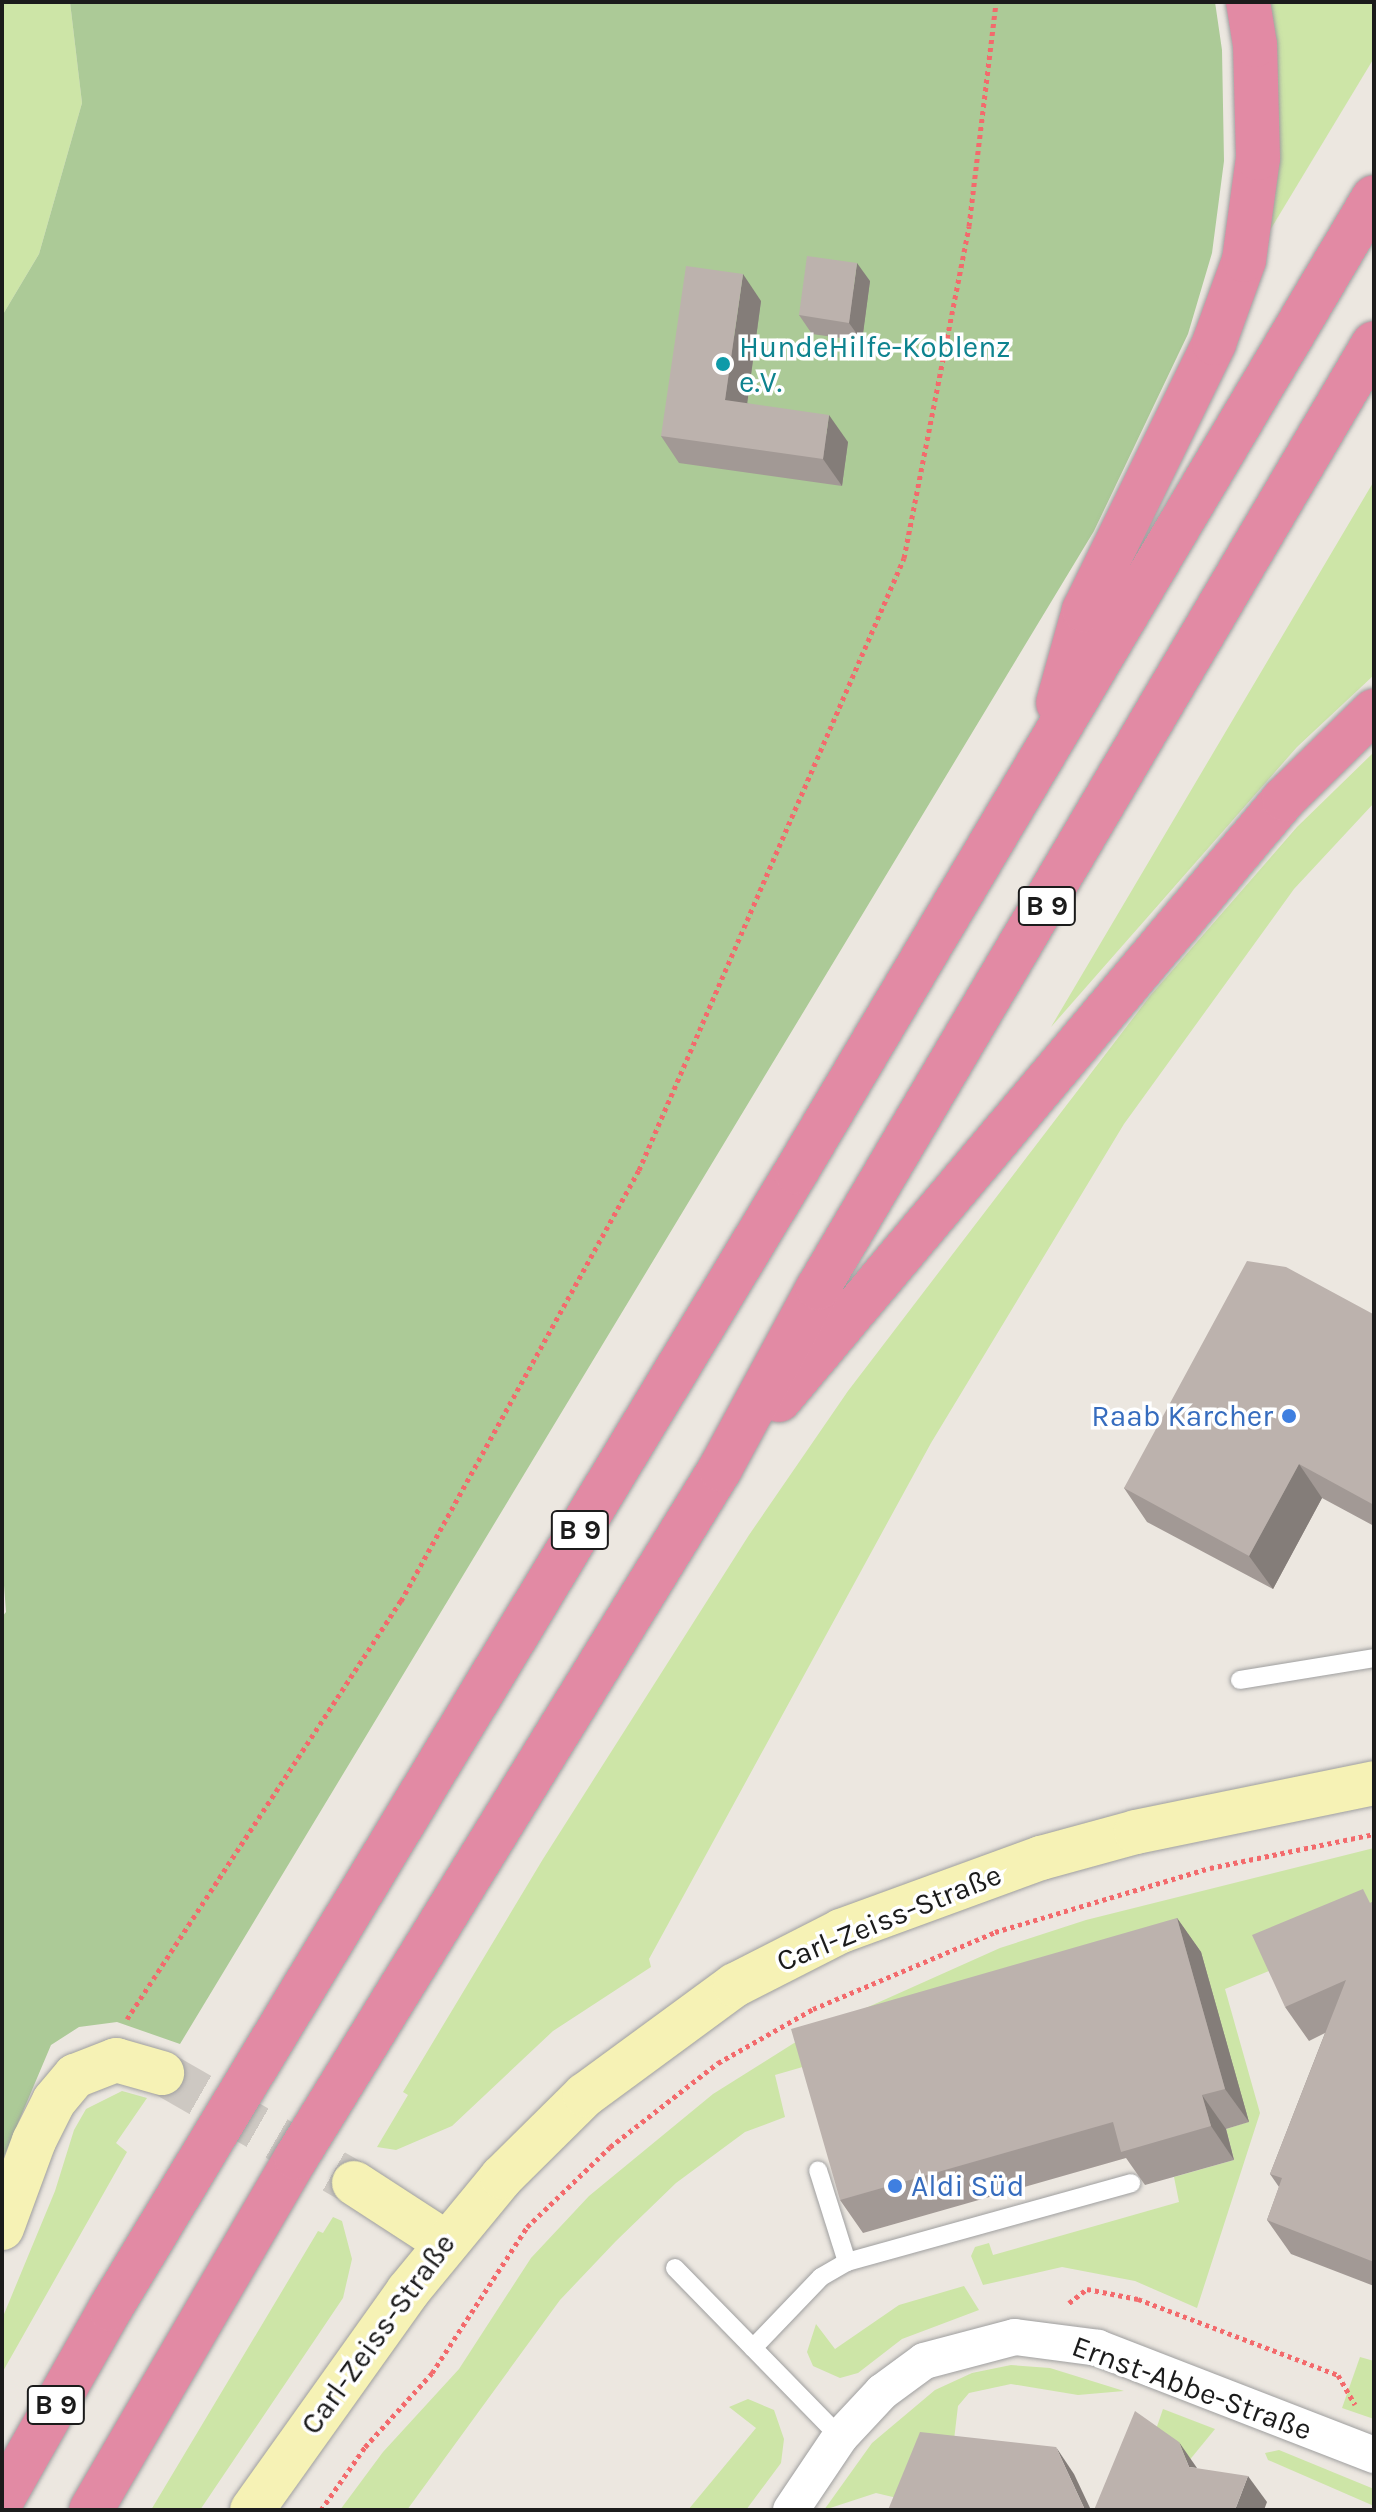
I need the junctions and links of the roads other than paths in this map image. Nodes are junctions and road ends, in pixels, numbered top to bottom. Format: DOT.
graph roads {
  1 [pos="1248,2"];
  2 [pos="1374,197"];
  3 [pos="1374,343"];
  4 [pos="1374,711"];
  5 [pos="1047,749"];
  6 [pos="720,1469"];
  7 [pos="1374,1658"];
  8 [pos="1240,1680"];
  9 [pos="1374,1783"];
  10 [pos="162,2073"];
  11 [pos="818,2170"];
  12 [pos="354,2183"];
  13 [pos="1131,2183"];
  14 [pos="2,2228"];
  15 [pos="445,2242"];
  16 [pos="847,2262"];
  17 [pos="675,2268"];
  18 [pos="753,2348"];
  19 [pos="840,2437"];
  20 [pos="1374,2455"];
  21 [pos="2,2500"];
  22 [pos="91,2510"];
  23 [pos="252,2510"];
  24 [pos="791,2510"];
  1 -- 5 [label="highway"];
  2 -- 5 [label="highway, B 9"];
  3 -- 6 [label="highway, B 9"];
  4 -- 6 [label="highway"];
  5 -- 21 [label="highway, B 9"];
  6 -- 22 [label="highway, B 9"];
  7 -- 8 [label="lane"];
  9 -- 15 [label="main road, Carl-Zeiss-Straße"];
  10 -- 14 [label="main road"];
  11 -- 16 [label="lane"];
  12 -- 15 [label="main road"];
  13 -- 16 [label="lane"];
  15 -- 23 [label="main road, Carl-Zeiss-Straße"];
  16 -- 18 [label="lane"];
  17 -- 18 [label="lane"];
  18 -- 19 [label="lane"];
  19 -- 20 [label="street, Ernst-Abbe-Straße"];
  19 -- 24 [label="street, Ernst-Abbe-Straße"];
}
